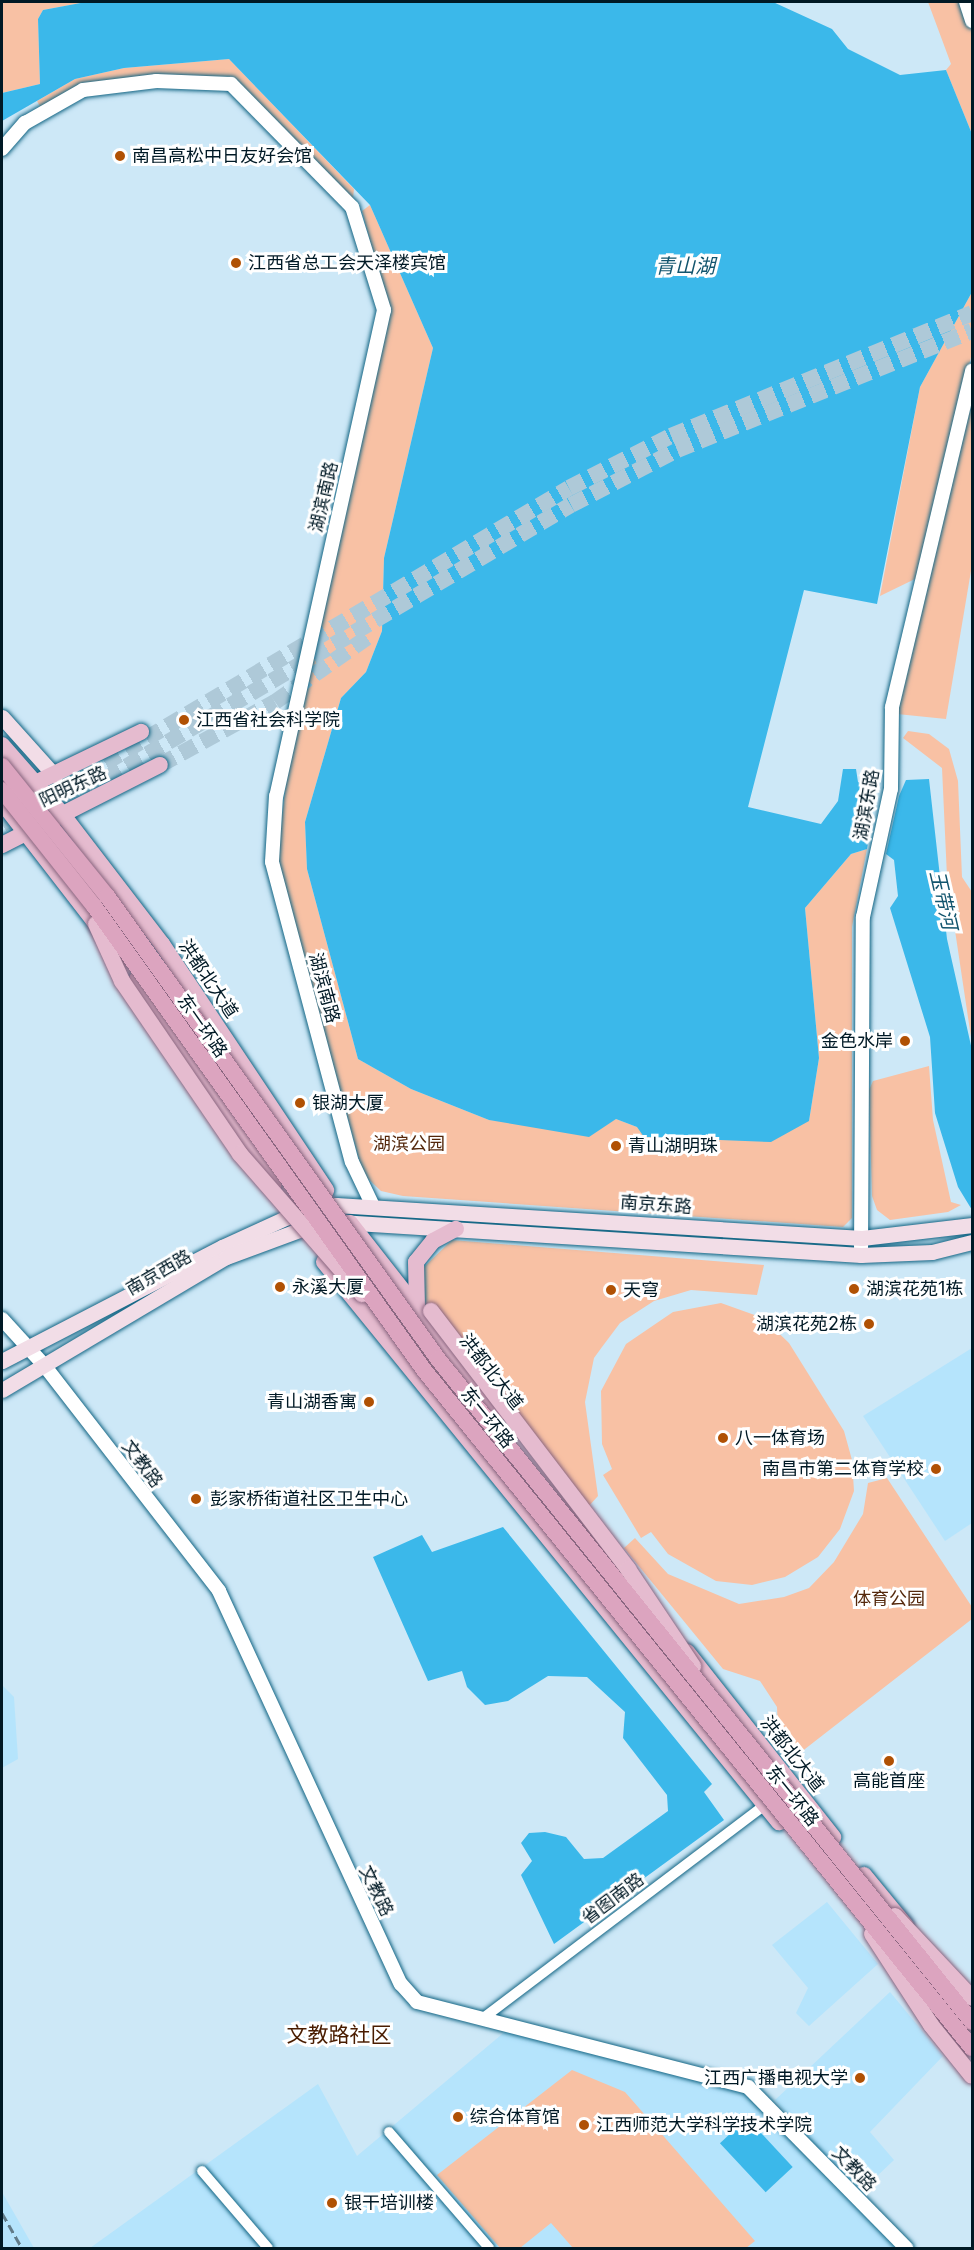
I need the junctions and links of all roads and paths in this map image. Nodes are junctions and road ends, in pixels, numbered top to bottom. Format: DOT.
graph roads {
  1 [pos="966,2"];
  2 [pos="972,21"];
  3 [pos="2,149"];
  4 [pos="972,370"];
  5 [pos="2,717"];
  6 [pos="141,732"];
  7 [pos="3,751"];
  8 [pos="160,765"];
  9 [pos="56,776"];
  10 [pos="34,785"];
  11 [pos="2,790"];
  12 [pos="2,800"];
  13 [pos="63,815"];
  14 [pos="22,831"];
  15 [pos="2,845"];
  16 [pos="96,924"];
  17 [pos="336,1204"];
  18 [pos="372,1204"];
  19 [pos="349,1220"];
  20 [pos="296,1221"];
  21 [pos="972,1225"];
  22 [pos="456,1229"];
  23 [pos="862,1238"];
  24 [pos="972,1242"];
  25 [pos="861,1255"];
  26 [pos="421,1307"];
  27 [pos="2,1319"];
  28 [pos="391,1327"];
  29 [pos="24,1347"];
  30 [pos="2,1361"];
  31 [pos="44,1365"];
  32 [pos="2,1390"];
  33 [pos="741,1736"];
  34 [pos="765,1804"];
  35 [pos="867,1888"];
  36 [pos="844,1890"];
  37 [pos="972,1998"];
  38 [pos="972,2007"];
  39 [pos="482,2019"];
  40 [pos="972,2022"];
  41 [pos="972,2048"];
  42 [pos="972,2060"];
  43 [pos="972,2076"];
  44 [pos="389,2132"];
  45 [pos="202,2171"];
  46 [pos="268,2248"];
  47 [pos="489,2248"];
  48 [pos="906,2248"];
  1 -- 2 [label="street"];
  3 -- 18 [label="street, 湖滨南路"];
  4 -- 23 [label="street, 湖滨东路"];
  5 -- 9 [label="main road"];
  6 -- 9 [label="main road, 阳明东路"];
  7 -- 10 [label="main road, 洪都北大道"];
  7 -- 33 [label="highway, 东一环路, bridge"];
  8 -- 13 [label="main road, 阳明东路"];
  9 -- 10 [label="main road, 阳明东路"];
  10 -- 12 [label="main road, 阳明东路"];
  10 -- 13 [label="main road, 洪都北大道"];
  11 -- 28 [label="highway, 东一环路, bridge"];
  12 -- 14 [label="main road"];
  13 -- 14 [label="main road, 阳明东路"];
  13 -- 17 [label="main road, 洪都北大道"];
  14 -- 15 [label="main road, 阳明东路"];
  14 -- 16 [label="main road"];
  16 -- 20 [label="main road"];
  16 -- 28 [label="main road, bridge"];
  17 -- 18 [label="main road, 南京东路"];
  17 -- 19 [label="main road, 洪都北大道"];
  17 -- 20 [label="main road, 南京西路"];
  18 -- 23 [label="main road, 南京东路"];
  19 -- 20 [label="main road, 南京西路"];
  19 -- 22 [label="main road"];
  19 -- 26 [label="main road, 洪都北大道"];
  20 -- 29 [label="main road, 南京西路"];
  20 -- 31 [label="main road, 南京西路"];
  20 -- 34 [label="main road"];
  21 -- 23 [label="main road, 南京东路"];
  22 -- 25 [label="main road"];
  22 -- 26 [label="main road"];
  23 -- 25 [label="street, 湖滨东路"];
  24 -- 25 [label="main road"];
  26 -- 33 [label="main road, bridge"];
  26 -- 38 [label="main road, 洪都北大道"];
  27 -- 29 [label="street, 文教路"];
  28 -- 36 [label="highway, 东一环路, bridge"];
  29 -- 30 [label="main road, 南京西路"];
  29 -- 31 [label="street, 文教路"];
  31 -- 32 [label="main road, 南京西路"];
  31 -- 39 [label="street, 文教路"];
  33 -- 35 [label="highway, 东一环路, bridge"];
  34 -- 39 [label="street, 省图南路"];
  34 -- 42 [label="main road"];
  35 -- 37 [label="main road, bridge"];
  35 -- 40 [label="highway, 东一环路, bridge"];
  36 -- 41 [label="highway, 东一环路, bridge"];
  36 -- 43 [label="main road, bridge"];
  39 -- 48 [label="street, 文教路"];
  44 -- 47 [label="street"];
  45 -- 46 [label="street"];
}
